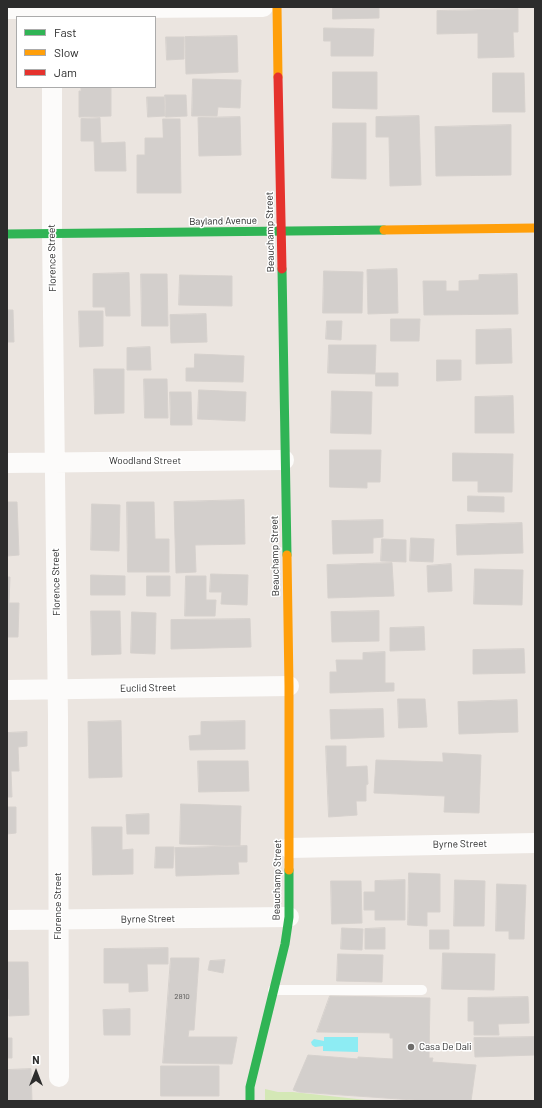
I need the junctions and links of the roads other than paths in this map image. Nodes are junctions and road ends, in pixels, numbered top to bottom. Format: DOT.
graph roads {
  1 [pos="263,7"];
  2 [pos="277,7"];
  3 [pos="7,9"];
  4 [pos="53,11"];
  5 [pos="52,88"];
  6 [pos="535,228"];
  7 [pos="282,231"];
  8 [pos="7,234"];
  9 [pos="52,234"];
  10 [pos="284,460"];
  11 [pos="55,462"];
  12 [pos="7,463"];
  13 [pos="289,686"];
  14 [pos="7,690"];
  15 [pos="57,690"];
  16 [pos="535,843"];
  17 [pos="289,848"];
  18 [pos="289,918"];
  19 [pos="7,920"];
  20 [pos="58,920"];
  21 [pos="273,990"];
  22 [pos="422,990"];
  23 [pos="58,1076"];
  24 [pos="250,1101"];
  1 -- 4 [label="street"];
  2 -- 7 [label="street, Beauchamp Street"];
  3 -- 4 [label="street"];
  5 -- 9 [label="street, Florence Street"];
  6 -- 7 [label="street, Bayland Avenue"];
  7 -- 9 [label="street, Bayland Avenue"];
  7 -- 10 [label="street, Beauchamp Street"];
  8 -- 9 [label="street, Bayland Avenue"];
  9 -- 11 [label="street, Florence Street"];
  10 -- 11 [label="street, Woodland Street"];
  10 -- 13 [label="street, Beauchamp Street"];
  11 -- 12 [label="street, Woodland Street"];
  11 -- 15 [label="street, Florence Street"];
  13 -- 15 [label="street, Euclid Street"];
  13 -- 17 [label="street, Beauchamp Street"];
  14 -- 15 [label="street, Euclid Street"];
  15 -- 20 [label="street, Florence Street"];
  16 -- 17 [label="street, Byrne Street"];
  17 -- 18 [label="street, Beauchamp Street"];
  18 -- 20 [label="street, Byrne Street"];
  18 -- 21 [label="street, Beauchamp Street"];
  19 -- 20 [label="street, Byrne Street"];
  20 -- 23 [label="street, Florence Street"];
  21 -- 22 [label="lane"];
  21 -- 24 [label="street, Beauchamp Street"];
}
